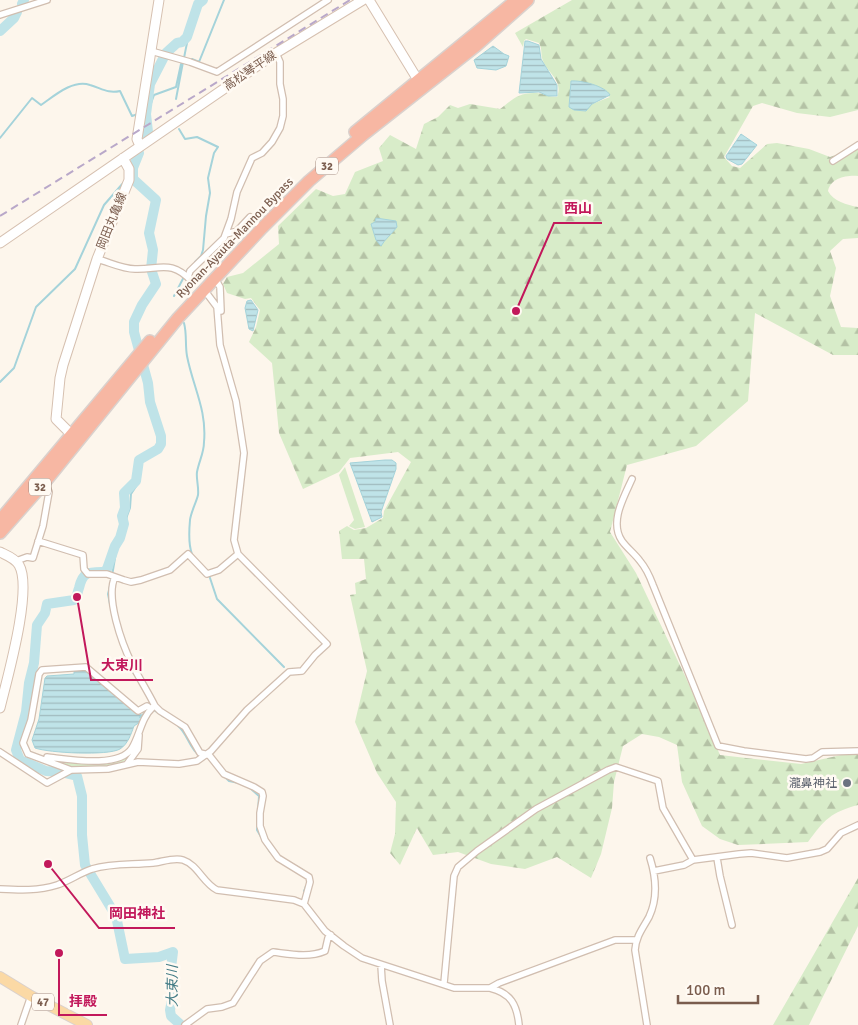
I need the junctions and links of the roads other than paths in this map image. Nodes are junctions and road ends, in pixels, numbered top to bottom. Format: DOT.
graph roads {
  1 [pos="47,0"];
  2 [pos="159,0"];
  3 [pos="328,0"];
  4 [pos="363,0"];
  5 [pos="369,0"];
  6 [pos="516,0"];
  7 [pos="528,0"];
  8 [pos="0,15"];
  9 [pos="151,51"];
  10 [pos="276,54"];
  11 [pos="420,84"];
  12 [pos="858,145"];
  13 [pos="140,146"];
  14 [pos="123,158"];
  15 [pos="833,161"];
  16 [pos="256,223"];
  17 [pos="226,234"];
  18 [pos="0,243"];
  19 [pos="97,259"];
  20 [pos="214,277"];
  21 [pos="208,295"];
  22 [pos="218,319"];
  23 [pos="146,351"];
  24 [pos="74,437"];
  25 [pos="632,479"];
  26 [pos="45,482"];
  27 [pos="0,520"];
  28 [pos="0,533"];
  29 [pos="38,541"];
  30 [pos="0,552"];
  31 [pos="238,554"];
  32 [pos="16,561"];
  33 [pos="113,576"];
  34 [pos="0,708"];
  35 [pos="152,708"];
  36 [pos="139,732"];
  37 [pos="858,751"];
  38 [pos="0,752"];
  39 [pos="204,756"];
  40 [pos="42,758"];
  41 [pos="127,764"];
  42 [pos="70,771"];
  43 [pos="858,825"];
  44 [pos="650,858"];
  45 [pos="717,858"];
  46 [pos="693,860"];
  47 [pos="654,871"];
  48 [pos="0,889"];
  49 [pos="302,903"];
  50 [pos="732,925"];
  51 [pos="331,935"];
  52 [pos="636,940"];
  53 [pos="381,965"];
  54 [pos="0,977"];
  55 [pos="444,983"];
  56 [pos="490,988"];
  57 [pos="31,996"];
  58 [pos="83,1024"];
  59 [pos="21,1025"];
  60 [pos="185,1025"];
  61 [pos="390,1025"];
  62 [pos="520,1025"];
  63 [pos="647,1025"];
  1 -- 8 [label="street"];
  2 -- 9 [label="main road"];
  3 -- 9 [label="street"];
  4 -- 10 [label="main road, 高松琴平線"];
  5 -- 11 [label="main road"];
  6 -- 11 [label="highway, Ryonan-Ayauta-Mannou Bypass / 32"];
  7 -- 11 [label="highway, Ryonan-Ayauta-Mannou Bypass / 32"];
  9 -- 13 [label="main road"];
  10 -- 13 [label="main road, 高松琴平線"];
  10 -- 17 [label="street"];
  11 -- 16 [label="highway, Ryonan-Ayauta-Mannou Bypass / 32"];
  11 -- 20 [label="highway, Ryonan-Ayauta-Mannou Bypass / 32"];
  12 -- 15 [label="street"];
  13 -- 14 [label="main road"];
  14 -- 18 [label="main road"];
  14 -- 19 [label="main road, 岡田丸亀線"];
  16 -- 17 [label="street"];
  16 -- 23 [label="highway, Ryonan-Ayauta-Mannou Bypass / 32"];
  17 -- 19 [label="street"];
  19 -- 24 [label="main road, 岡田丸亀線"];
  20 -- 22 [label="street"];
  20 -- 23 [label="highway, Ryonan-Ayauta-Mannou Bypass / 32"];
  21 -- 22 [label="street"];
  22 -- 31 [label="street"];
  23 -- 24 [label="highway, Ryonan-Ayauta-Mannou Bypass / 32"];
  24 -- 26 [label="highway, Ryonan-Ayauta-Mannou Bypass / 32"];
  24 -- 27 [label="highway, Ryonan-Ayauta-Mannou Bypass / 32"];
  25 -- 37 [label="street"];
  26 -- 28 [label="highway, Ryonan-Ayauta-Mannou Bypass / 32"];
  26 -- 29 [label="street"];
  29 -- 32 [label="street"];
  29 -- 33 [label="street"];
  30 -- 32 [label="main road"];
  31 -- 33 [label="street"];
  31 -- 39 [label="street"];
  32 -- 34 [label="main road"];
  33 -- 35 [label="street"];
  35 -- 36 [label="street"];
  35 -- 39 [label="street"];
  35 -- 40 [label="street"];
  36 -- 40 [label="street"];
  36 -- 41 [label="street"];
  38 -- 42 [label="street"];
  39 -- 41 [label="street"];
  39 -- 49 [label="street"];
  40 -- 42 [label="street"];
  41 -- 42 [label="street"];
  43 -- 45 [label="street"];
  44 -- 47 [label="street"];
  45 -- 46 [label="street"];
  45 -- 50 [label="street"];
  46 -- 47 [label="street"];
  46 -- 55 [label="street"];
  47 -- 52 [label="street"];
  48 -- 49 [label="street"];
  49 -- 51 [label="street"];
  51 -- 53 [label="street"];
  51 -- 60 [label="street"];
  52 -- 56 [label="street"];
  52 -- 63 [label="street"];
  53 -- 55 [label="street"];
  53 -- 61 [label="street"];
  54 -- 57 [label="main road, 47"];
  55 -- 56 [label="street"];
  56 -- 62 [label="street"];
  57 -- 58 [label="main road, 47"];
  57 -- 59 [label="street"];
}
